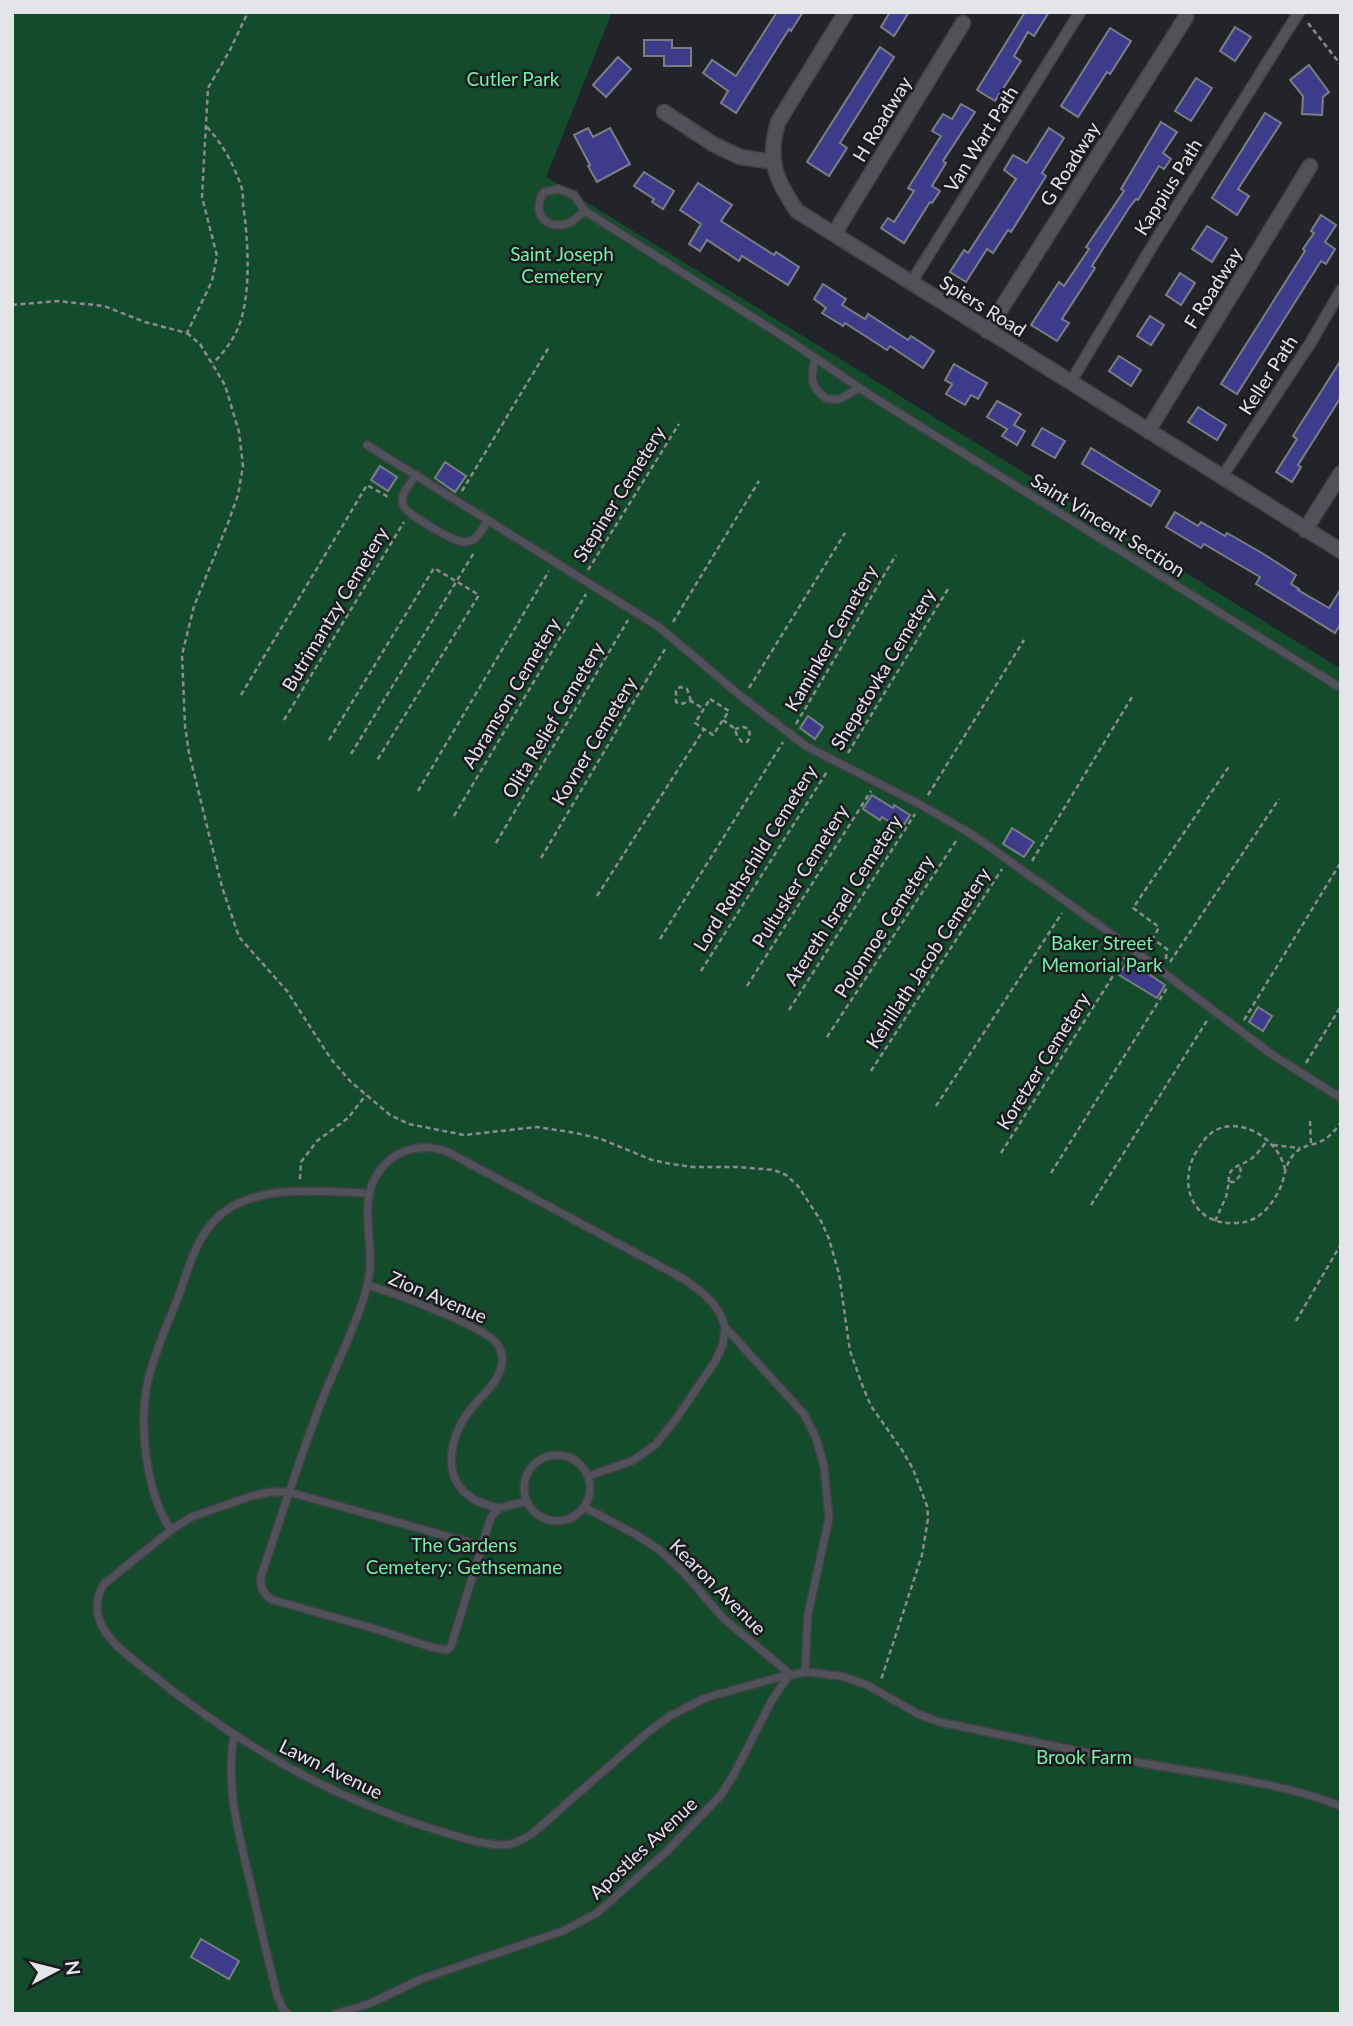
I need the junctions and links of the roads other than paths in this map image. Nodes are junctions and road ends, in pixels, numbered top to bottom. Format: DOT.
graph roads {
  1 [pos="846,12"];
  2 [pos="1080,12"];
  3 [pos="1299,12"];
  4 [pos="1186,17"];
  5 [pos="963,23"];
  6 [pos="664,112"];
  7 [pos="774,162"];
  8 [pos="1310,166"];
  9 [pos="585,211"];
  10 [pos="834,234"];
  11 [pos="911,283"];
  12 [pos="1341,290"];
  13 [pos="987,331"];
  14 [pos="816,358"];
  15 [pos="1070,383"];
  16 [pos="859,387"];
  17 [pos="1148,431"];
  18 [pos="367,445"];
  19 [pos="1341,473"];
  20 [pos="416,475"];
  21 [pos="1222,477"];
  22 [pos="488,520"];
  23 [pos="1305,530"];
  24 [pos="1341,551"];
  25 [pos="1341,688"];
  26 [pos="1341,1098"];
  27 [pos="369,1193"];
  28 [pos="367,1285"];
  29 [pos="725,1327"];
  30 [pos="588,1476"];
  31 [pos="289,1492"];
  32 [pos="527,1501"];
  33 [pos="584,1507"];
  34 [pos="499,1508"];
  35 [pos="171,1530"];
  36 [pos="482,1546"];
  37 [pos="805,1672"];
  38 [pos="790,1674"];
  39 [pos="234,1735"];
  40 [pos="1341,1806"];
  41 [pos="287,2014"];
  42 [pos="335,2014"];
  1 -- 7 [label="street, Spiers Road"];
  2 -- 11 [label="street, Van Wart Path"];
  3 -- 15 [label="street, Kappius Path"];
  4 -- 13 [label="street, G Roadway"];
  5 -- 10 [label="street, H Roadway"];
  6 -- 7 [label="street"];
  7 -- 10 [label="street, Spiers Road"];
  8 -- 17 [label="street, F Roadway"];
  9 -- 9 [label="lane, Saint Vincent Section"];
  9 -- 14 [label="lane, Saint Vincent Section"];
  10 -- 11 [label="street, Spiers Road"];
  11 -- 13 [label="street, Spiers Road"];
  12 -- 21 [label="street, Keller Path"];
  13 -- 15 [label="street, Spiers Road"];
  14 -- 16 [label="lane, Saint Vincent Section"];
  14 -- 16 [label="lane"];
  15 -- 17 [label="street, Spiers Road"];
  16 -- 25 [label="lane, Saint Vincent Section"];
  17 -- 21 [label="street, Spiers Road"];
  18 -- 20 [label="lane"];
  19 -- 23 [label="street"];
  20 -- 22 [label="lane"];
  20 -- 22 [label="lane"];
  21 -- 23 [label="street, Spiers Road"];
  22 -- 26 [label="lane"];
  23 -- 24 [label="street, Spiers Road"];
  27 -- 28 [label="lane"];
  27 -- 29 [label="lane"];
  27 -- 35 [label="lane"];
  28 -- 31 [label="lane"];
  28 -- 34 [label="lane, Zion Avenue"];
  29 -- 30 [label="lane"];
  29 -- 37 [label="lane"];
  30 -- 32 [label="lane"];
  30 -- 33 [label="lane"];
  31 -- 35 [label="lane, Lawn Avenue"];
  31 -- 36 [label="lane"];
  31 -- 36 [label="lane"];
  32 -- 33 [label="lane"];
  32 -- 34 [label="lane"];
  33 -- 38 [label="lane, Kearon Avenue"];
  34 -- 36 [label="lane"];
  35 -- 39 [label="lane, Lawn Avenue"];
  37 -- 38 [label="lane, Lawn Avenue"];
  37 -- 40 [label="lane, Lawn Avenue"];
  38 -- 39 [label="lane, Lawn Avenue"];
  38 -- 42 [label="lane, Apostles Avenue"];
  39 -- 41 [label="lane"];
}
